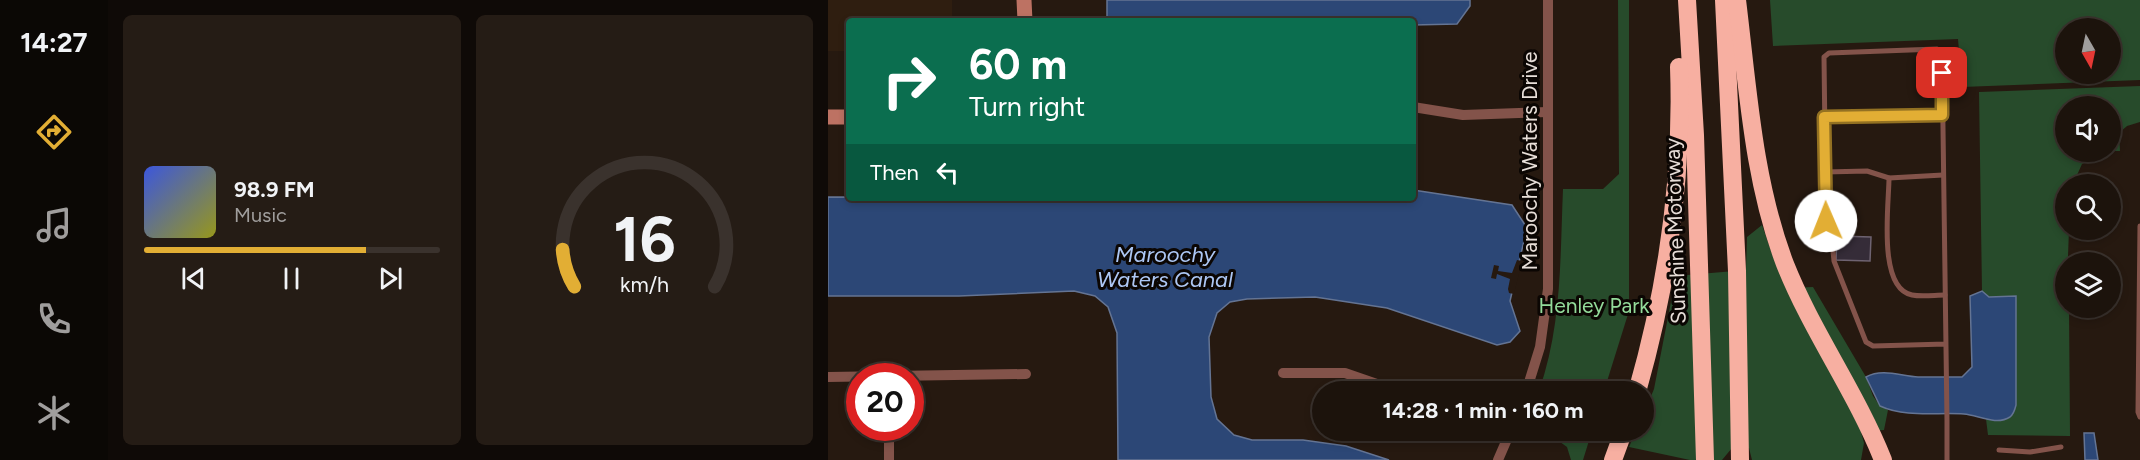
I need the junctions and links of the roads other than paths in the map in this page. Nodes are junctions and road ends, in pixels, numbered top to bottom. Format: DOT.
graph roads {
  1 [pos="1024,0"];
  2 [pos="1548,0"];
  3 [pos="1677,0"];
  4 [pos="1687,0"];
  5 [pos="1724,0"];
  6 [pos="1737,0"];
  7 [pos="1025,18"];
  8 [pos="1416,107"];
  9 [pos="1548,112"];
  10 [pos="1942,115"];
  11 [pos="828,117"];
  12 [pos="846,117"];
  13 [pos="1824,117"];
  14 [pos="1825,172"];
  15 [pos="1943,175"];
  16 [pos="1889,178"];
  17 [pos="2140,226"];
  18 [pos="1945,295"];
  19 [pos="1946,344"];
  20 [pos="1283,372"];
  21 [pos="1026,374"];
  22 [pos="924,375"];
  23 [pos="828,377"];
  24 [pos="846,377"];
  25 [pos="1368,381"];
  26 [pos="1529,381"];
  27 [pos="1640,381"];
  28 [pos="2140,417"];
  29 [pos="889,441"];
  30 [pos="1506,441"];
  31 [pos="1619,441"];
  32 [pos="2061,447"];
  33 [pos="1999,450"];
  34 [pos="2030,452"];
  35 [pos="889,460"];
  36 [pos="1498,460"];
  37 [pos="1613,460"];
  38 [pos="1705,460"];
  39 [pos="1740,460"];
  40 [pos="1883,460"];
  41 [pos="1947,460"];
  42 [pos="2030,460"];
  1 -- 7 [label="street"];
  2 -- 9 [label="street, Maroochy Waters Drive"];
  3 -- 27 [label="highway"];
  4 -- 38 [label="highway, Sunshine Motorway"];
  5 -- 39 [label="highway"];
  6 -- 40 [label="highway"];
  8 -- 9 [label="street"];
  9 -- 26 [label="street, Maroochy Waters Drive"];
  10 -- 13 [label="lane"];
  10 -- 13 [label="lane"];
  10 -- 15 [label="lane"];
  11 -- 12 [label="street"];
  13 -- 14 [label="lane"];
  14 -- 16 [label="lane"];
  14 -- 19 [label="lane"];
  15 -- 16 [label="lane"];
  15 -- 18 [label="lane"];
  16 -- 18 [label="lane"];
  17 -- 28 [label="lane"];
  18 -- 19 [label="lane"];
  19 -- 41 [label="lane"];
  20 -- 25 [label="street"];
  21 -- 22 [label="street"];
  23 -- 24 [label="street"];
  29 -- 35 [label="street"];
  30 -- 36 [label="street"];
  31 -- 37 [label="highway"];
  32 -- 34 [label="lane"];
  33 -- 34 [label="lane"];
  34 -- 42 [label="lane"];
}
